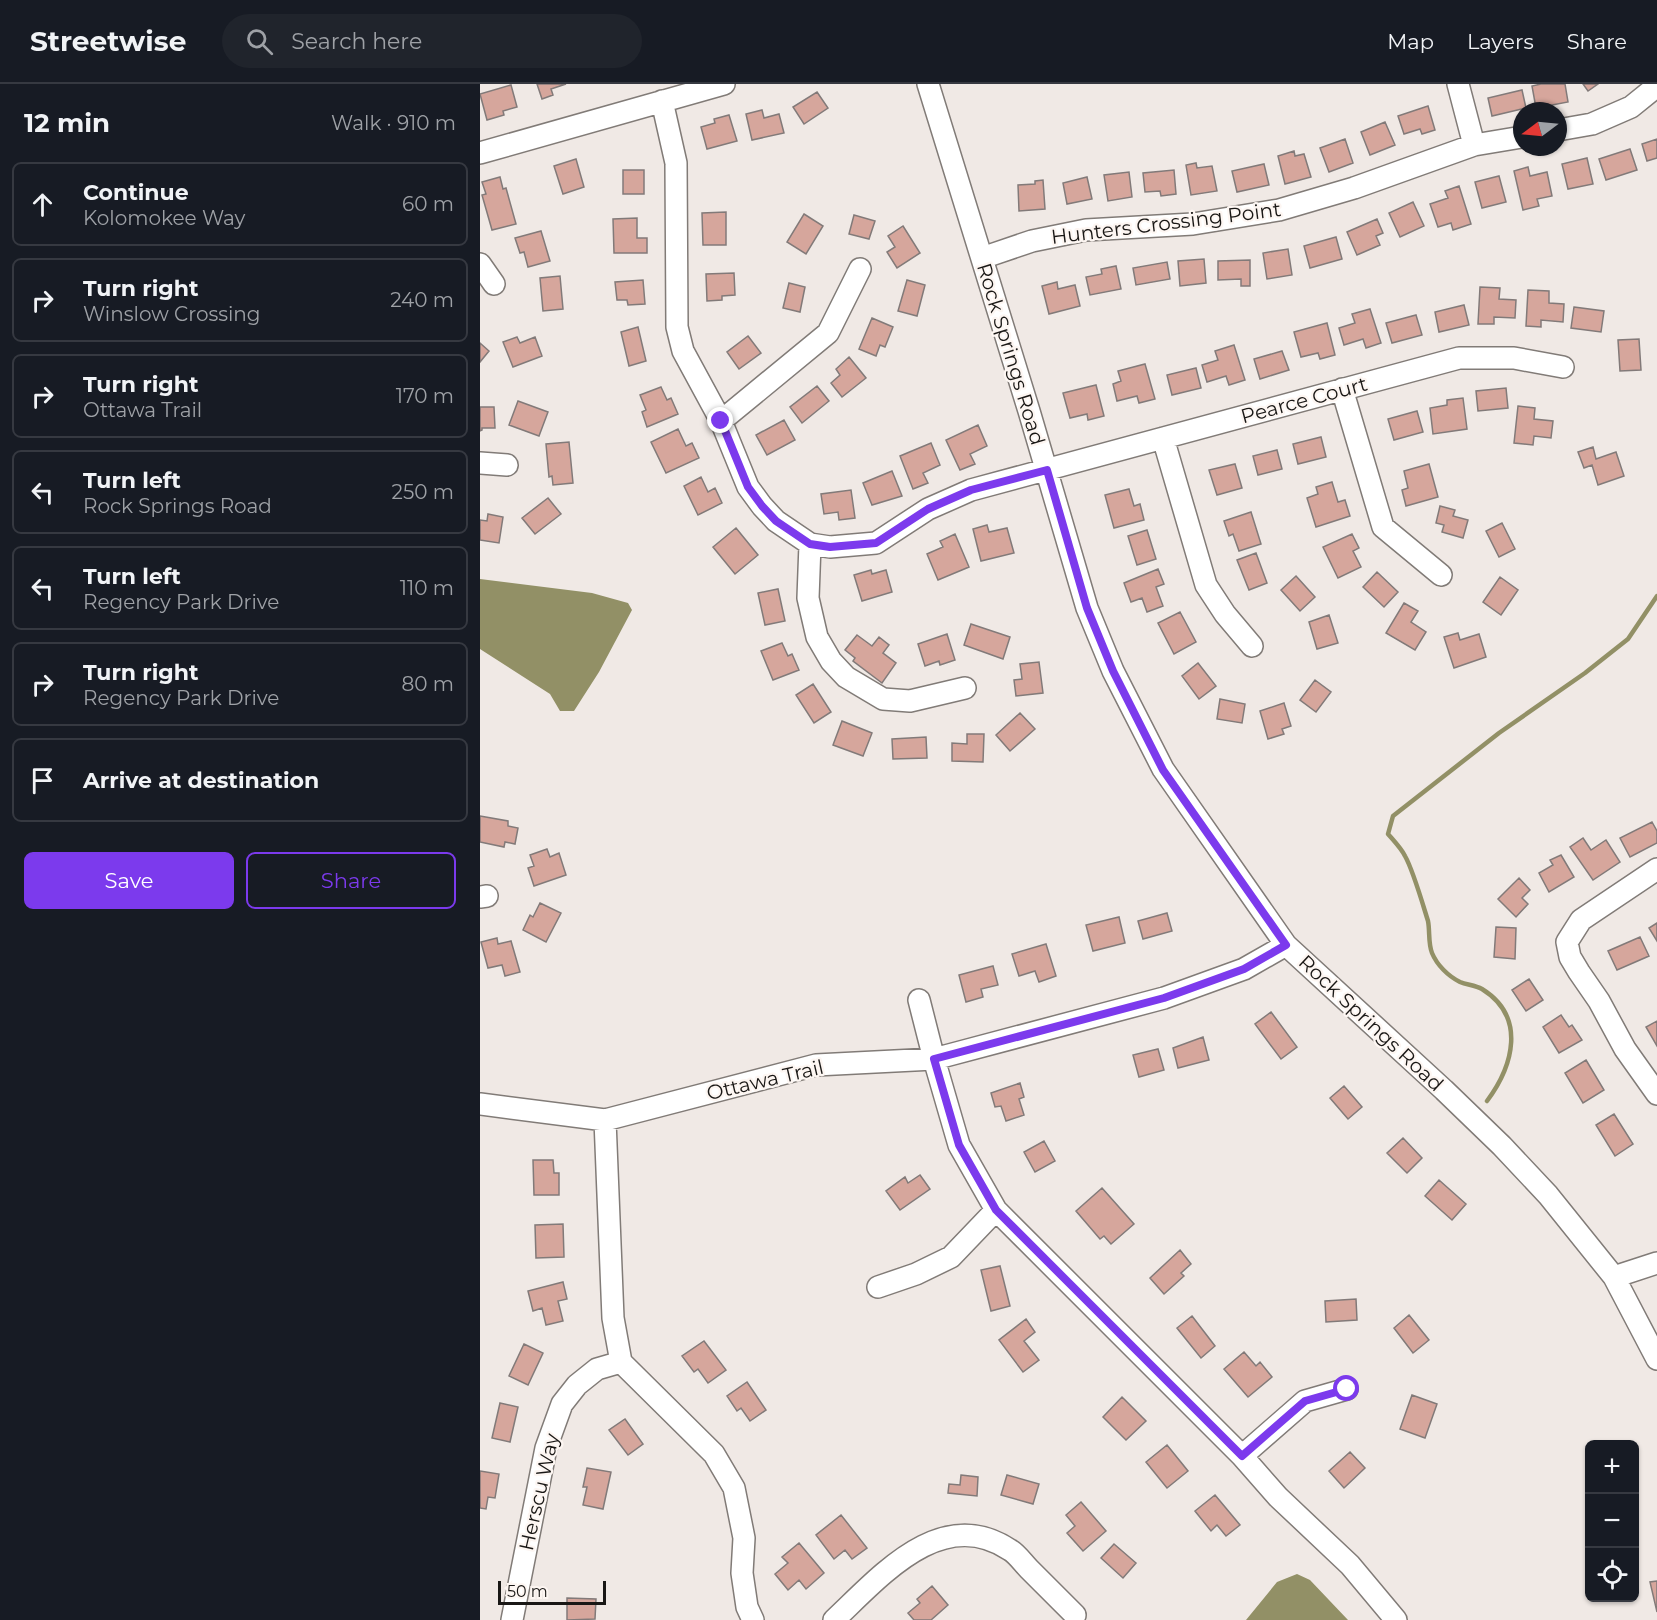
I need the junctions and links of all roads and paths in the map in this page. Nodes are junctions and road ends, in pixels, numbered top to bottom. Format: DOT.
graph roads {
  1 [pos="724,84"];
  2 [pos="928,84"];
  3 [pos="1458,84"];
  4 [pos="1657,86"];
  5 [pos="662,101"];
  6 [pos="1567,128"];
  7 [pos="1513,139"];
  8 [pos="1474,146"];
  9 [pos="480,153"];
  10 [pos="982,258"];
  11 [pos="480,264"];
  12 [pos="860,269"];
  13 [pos="494,284"];
  14 [pos="1563,367"];
  15 [pos="1342,389"];
  16 [pos="721,421"];
  17 [pos="1163,438"];
  18 [pos="480,463"];
  19 [pos="507,465"];
  20 [pos="1047,470"];
  21 [pos="810,544"];
  22 [pos="1441,575"];
  23 [pos="1252,646"];
  24 [pos="965,688"];
  25 [pos="1657,869"];
  26 [pos="1286,945"];
  27 [pos="919,1000"];
  28 [pos="934,1059"];
  29 [pos="1655,1087"];
  30 [pos="480,1104"];
  31 [pos="604,1120"];
  32 [pos="996,1210"];
  33 [pos="1657,1263"];
  34 [pos="1614,1277"];
  35 [pos="878,1287"];
  36 [pos="1657,1359"];
  37 [pos="621,1362"];
  38 [pos="1347,1389"];
  39 [pos="1242,1456"];
  40 [pos="1075,1615"];
  41 [pos="512,1620"];
  42 [pos="753,1620"];
  43 [pos="834,1620"];
  44 [pos="1396,1620"];
  1 -- 5 [label="street"];
  2 -- 10 [label="street, Rock Springs Road"];
  3 -- 8 [label="street"];
  4 -- 6 [label="street"];
  5 -- 9 [label="street"];
  5 -- 16 [label="street"];
  7 -- 8 [label="street, Hunters Crossing Point"];
  8 -- 10 [label="street, Hunters Crossing Point"];
  10 -- 20 [label="street, Rock Springs Road"];
  11 -- 13 [label="street"];
  12 -- 16 [label="street"];
  14 -- 15 [label="street, Pearce Court"];
  15 -- 17 [label="street, Pearce Court"];
  15 -- 22 [label="street"];
  16 -- 21 [label="street"];
  17 -- 20 [label="street, Pearce Court"];
  17 -- 23 [label="street"];
  18 -- 19 [label="street"];
  20 -- 21 [label="street, Pearce Court"];
  20 -- 26 [label="street, Rock Springs Road"];
  21 -- 24 [label="street"];
  25 -- 29 [label="street"];
  26 -- 28 [label="street, Ottawa Trail"];
  26 -- 34 [label="street, Rock Springs Road"];
  27 -- 28 [label="street"];
  28 -- 31 [label="street, Ottawa Trail"];
  28 -- 32 [label="street"];
  30 -- 31 [label="street, Ottawa Trail"];
  31 -- 37 [label="street"];
  32 -- 35 [label="street"];
  32 -- 39 [label="street"];
  33 -- 34 [label="street"];
  34 -- 36 [label="street, Rock Springs Road"];
  37 -- 41 [label="street, Herscu Way"];
  37 -- 42 [label="street"];
  38 -- 39 [label="street"];
  39 -- 44 [label="street"];
  40 -- 43 [label="street"];
}
